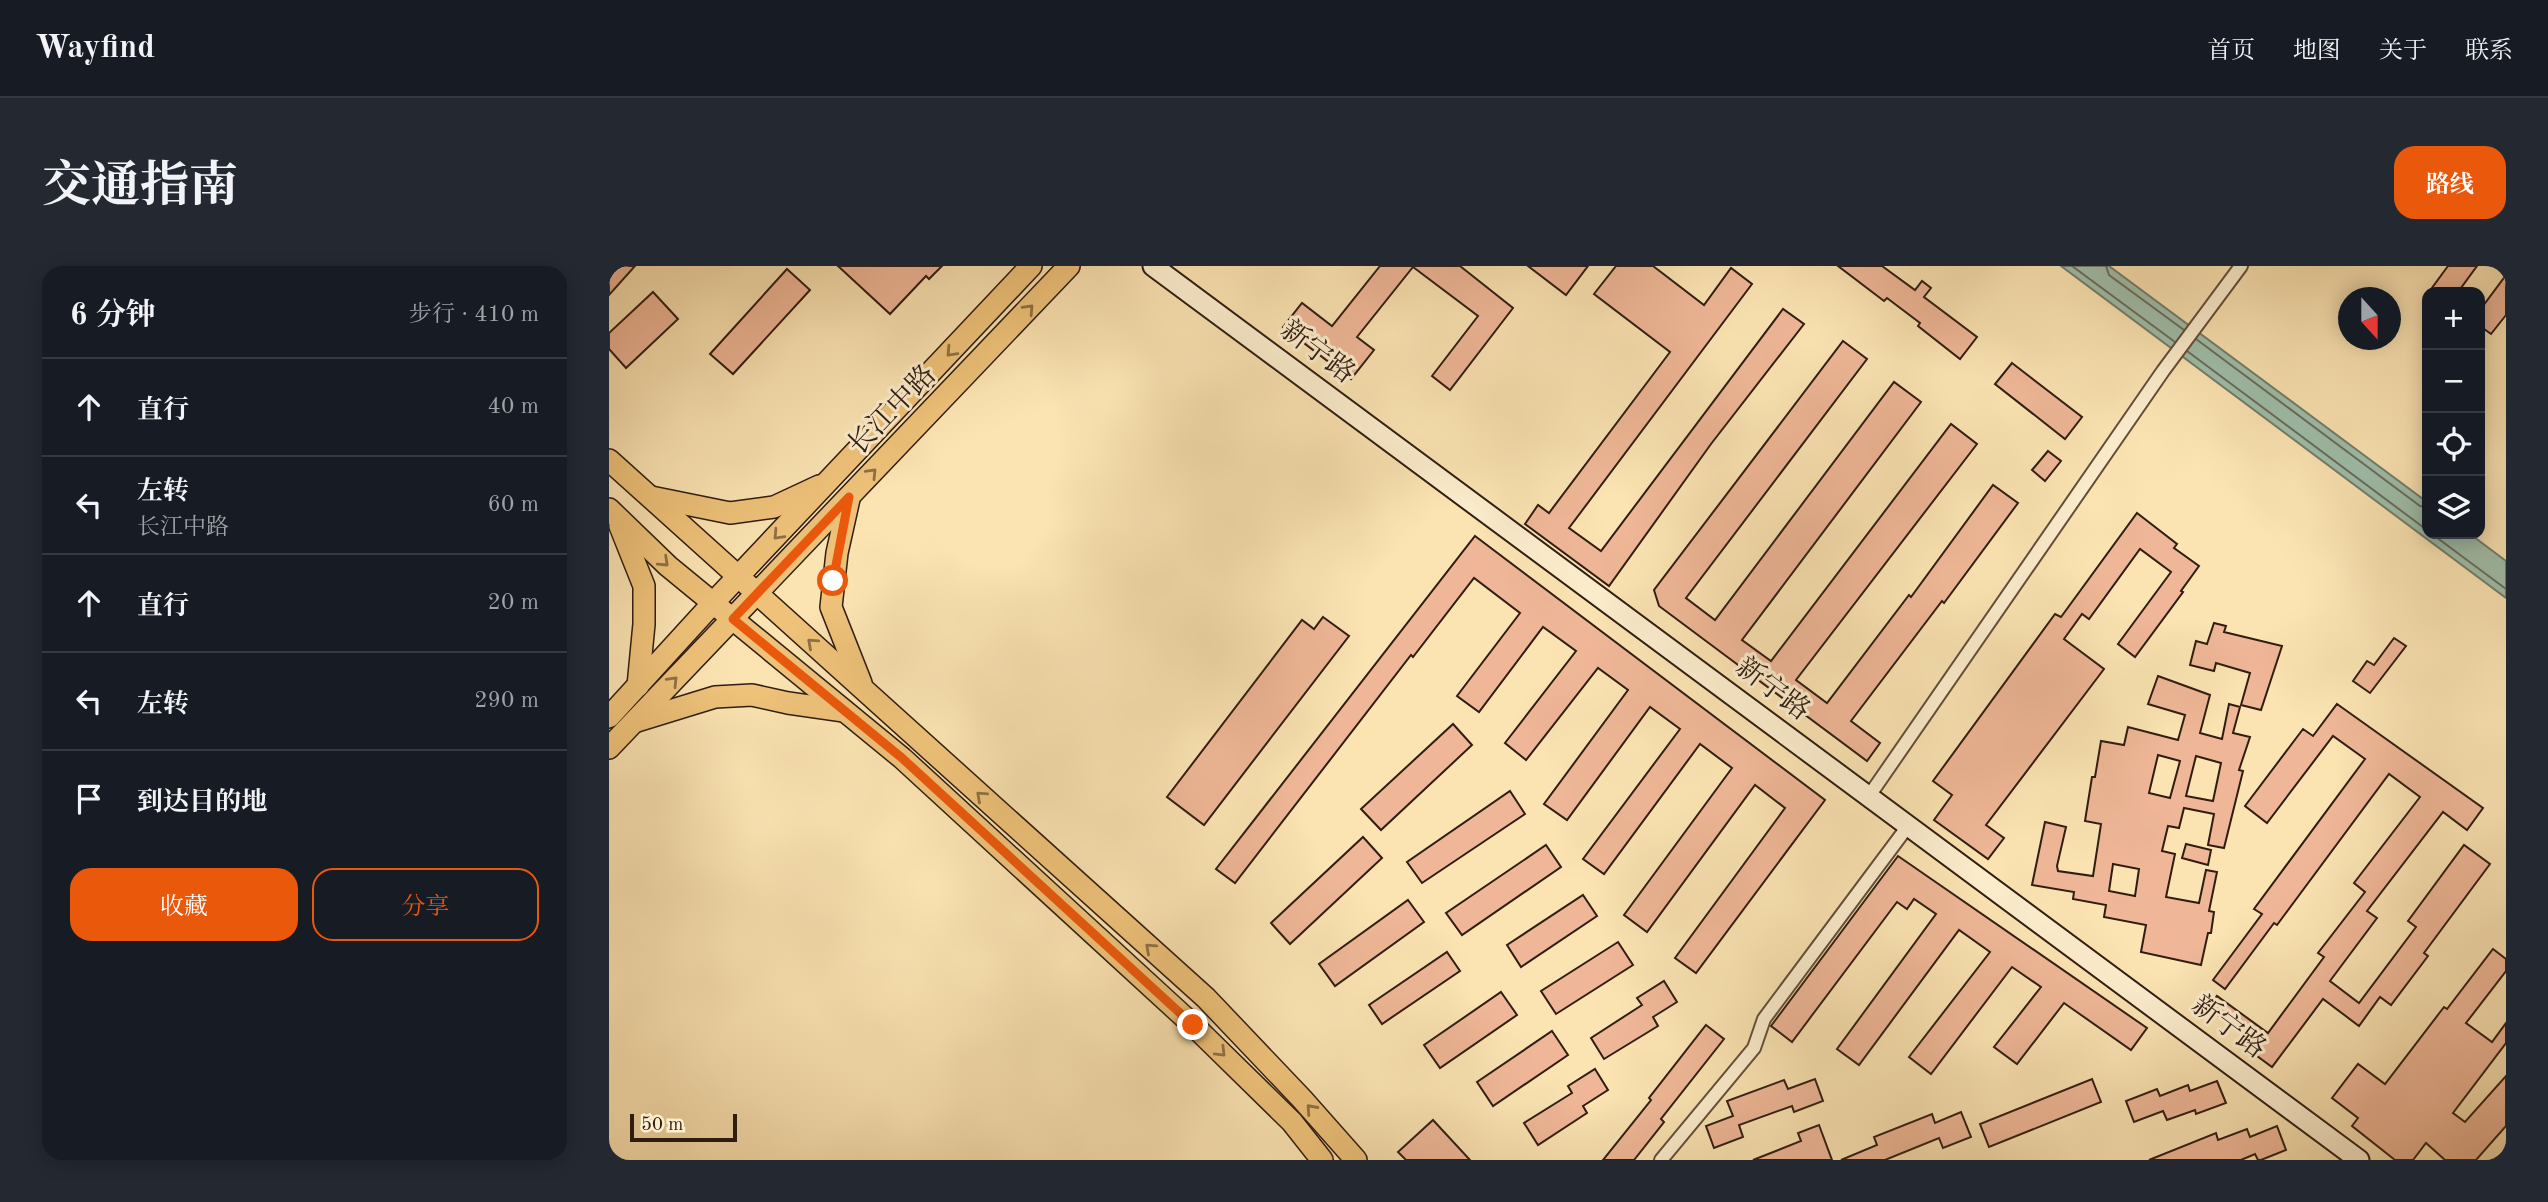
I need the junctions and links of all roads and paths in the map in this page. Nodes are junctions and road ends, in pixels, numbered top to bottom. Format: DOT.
graph roads {
  1 [pos="1031,266"];
  2 [pos="1069,266"];
  3 [pos="1153,266"];
  4 [pos="2241,266"];
  5 [pos="609,460"];
  6 [pos="827,483"];
  7 [pos="650,497"];
  8 [pos="849,497"];
  9 [pos="612,512"];
  10 [pos="739,577"];
  11 [pos="757,593"];
  12 [pos="713,603"];
  13 [pos="733,619"];
  14 [pos="638,686"];
  15 [pos="863,689"];
  16 [pos="844,711"];
  17 [pos="609,718"];
  18 [pos="635,721"];
  19 [pos="609,748"];
  20 [pos="1868,796"];
  21 [pos="1908,826"];
  22 [pos="1322,1160"];
  23 [pos="1356,1160"];
  24 [pos="1661,1160"];
  25 [pos="2359,1160"];
  1 -- 6 [label="main road, 长江中路, one-way"];
  8 -- 2 [label="main road, 长江中路, one-way"];
  3 -- 20 [label="street, 新宁路"];
  4 -- 20 [label="street"];
  5 -- 7 [label="main road"];
  6 -- 7 [label="main road"];
  6 -- 10 [label="main road, 长江中路, one-way"];
  7 -- 10 [label="main road"];
  8 -- 11 [label="main road, 长江中路"];
  8 -- 15 [label="main road"];
  9 -- 12 [label="main road, one-way"];
  9 -- 14 [label="main road"];
  10 -- 11 [label="main road"];
  10 -- 12 [label="main road, 长江中路"];
  11 -- 13 [label="main road, 长江中路"];
  15 -- 11 [label="main road, one-way"];
  12 -- 13 [label="main road"];
  12 -- 14 [label="main road, 长江中路"];
  13 -- 16 [label="main road"];
  18 -- 13 [label="main road, 长江中路, one-way"];
  14 -- 17 [label="main road, 长江中路"];
  23 -- 15 [label="main road, one-way"];
  16 -- 18 [label="main road"];
  16 -- 22 [label="main road, one-way"];
  18 -- 19 [label="main road, 长江中路"];
  20 -- 21 [label="street, 新宁路"];
  21 -- 24 [label="street"];
  21 -- 25 [label="street, 新宁路"];
}
